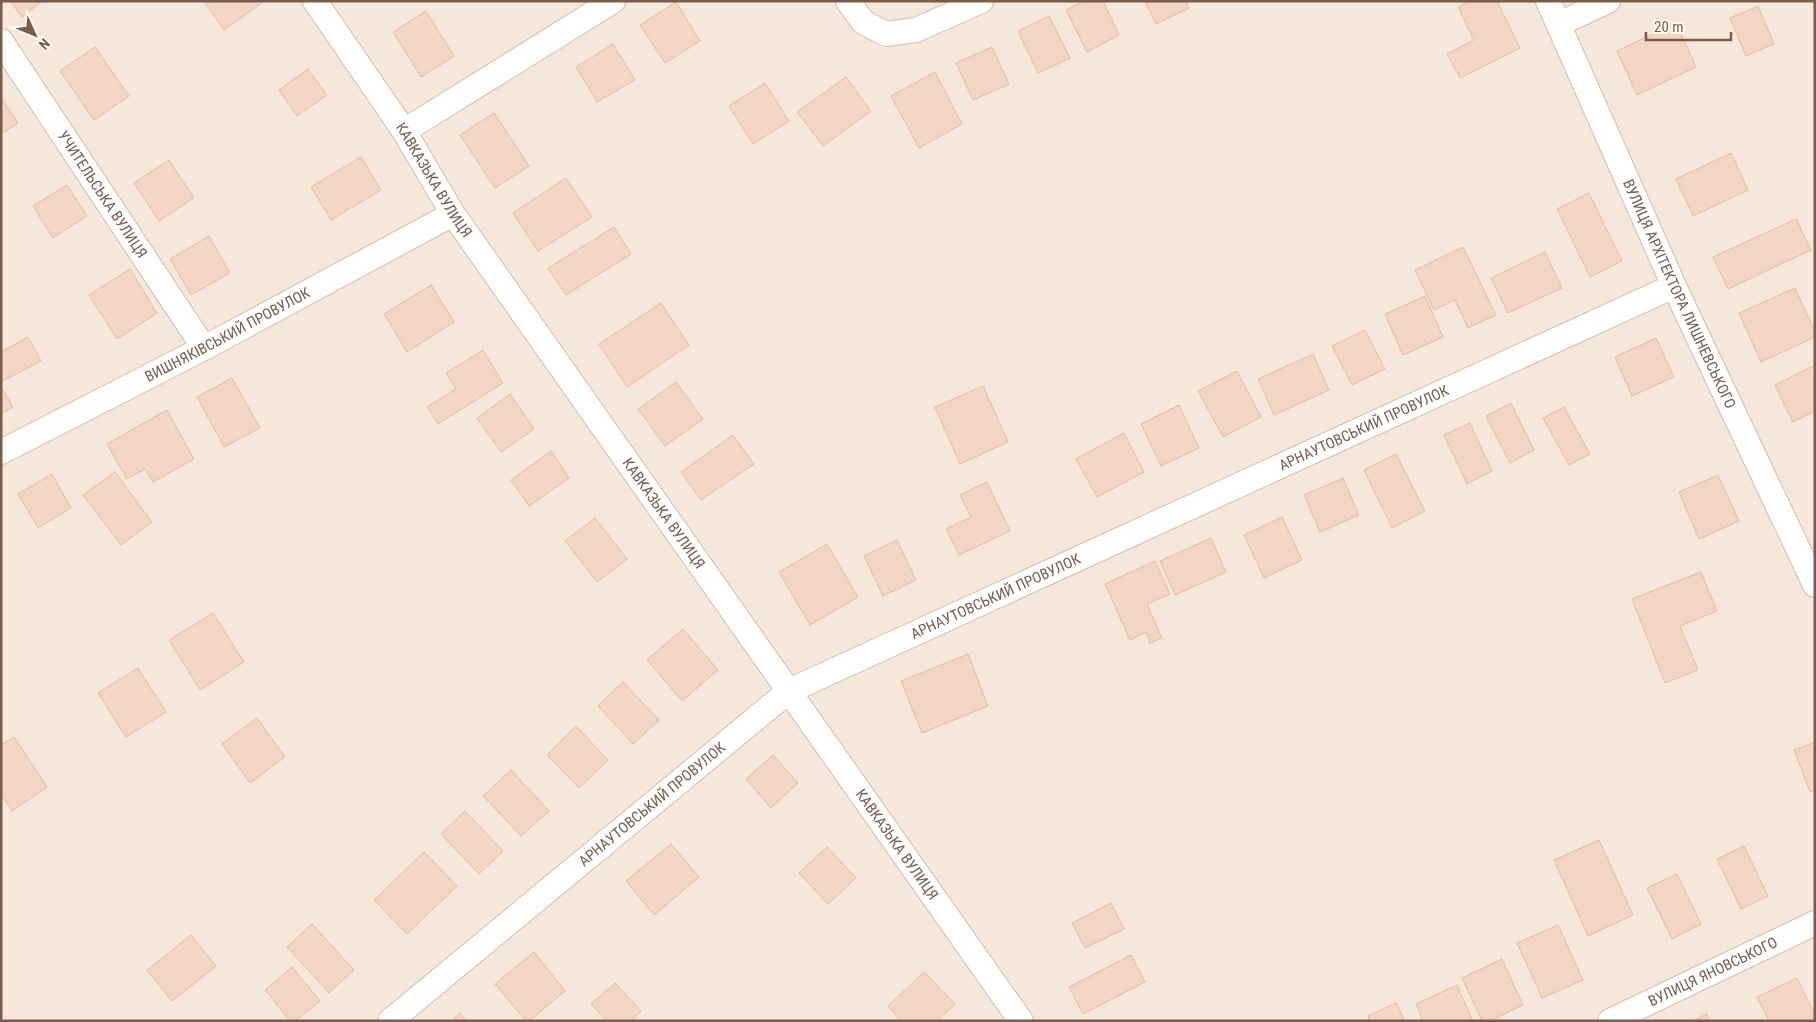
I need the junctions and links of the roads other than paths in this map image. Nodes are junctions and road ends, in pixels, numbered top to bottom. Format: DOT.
graph roads {
  1 [pos="315,1"];
  2 [pos="613,1"];
  3 [pos="848,1"];
  4 [pos="981,1"];
  5 [pos="1548,1"];
  6 [pos="1608,1"];
  7 [pos="1559,24"];
  8 [pos="1,41"];
  9 [pos="404,131"];
  10 [pos="453,214"];
  11 [pos="1674,286"];
  12 [pos="204,348"];
  13 [pos="1,452"];
  14 [pos="1815,584"];
  15 [pos="789,691"];
  16 [pos="1815,923"];
  17 [pos="390,1021"];
  18 [pos="1021,1021"];
  19 [pos="1610,1021"];
  1 -- 9 [label="street, КАВКАЗЬКА ВУЛИЦЯ"];
  2 -- 9 [label="street"];
  3 -- 4 [label="street"];
  5 -- 7 [label="street, ВУЛИЦЯ АРХІТЕКТОРА ЛИШНЕВСЬКОГО"];
  6 -- 7 [label="street"];
  7 -- 11 [label="street, ВУЛИЦЯ АРХІТЕКТОРА ЛИШНЕВСЬКОГО"];
  8 -- 12 [label="street, УЧИТЕЛЬСЬКА ВУЛИЦЯ"];
  9 -- 10 [label="street, КАВКАЗЬКА ВУЛИЦЯ"];
  10 -- 12 [label="street, ВИШНЯКІВСЬКИЙ ПРОВУЛОК"];
  10 -- 15 [label="street, КАВКАЗЬКА ВУЛИЦЯ"];
  11 -- 14 [label="street, ВУЛИЦЯ АРХІТЕКТОРА ЛИШНЕВСЬКОГО"];
  11 -- 15 [label="street, АРНАУТОВСЬКИЙ ПРОВУЛОК"];
  12 -- 13 [label="street, ВИШНЯКІВСЬКИЙ ПРОВУЛОК"];
  15 -- 17 [label="street, АРНАУТОВСЬКИЙ ПРОВУЛОК"];
  15 -- 18 [label="street, КАВКАЗЬКА ВУЛИЦЯ"];
  16 -- 19 [label="street, ВУЛИЦЯ ЯНОВСЬКОГО"];
}
